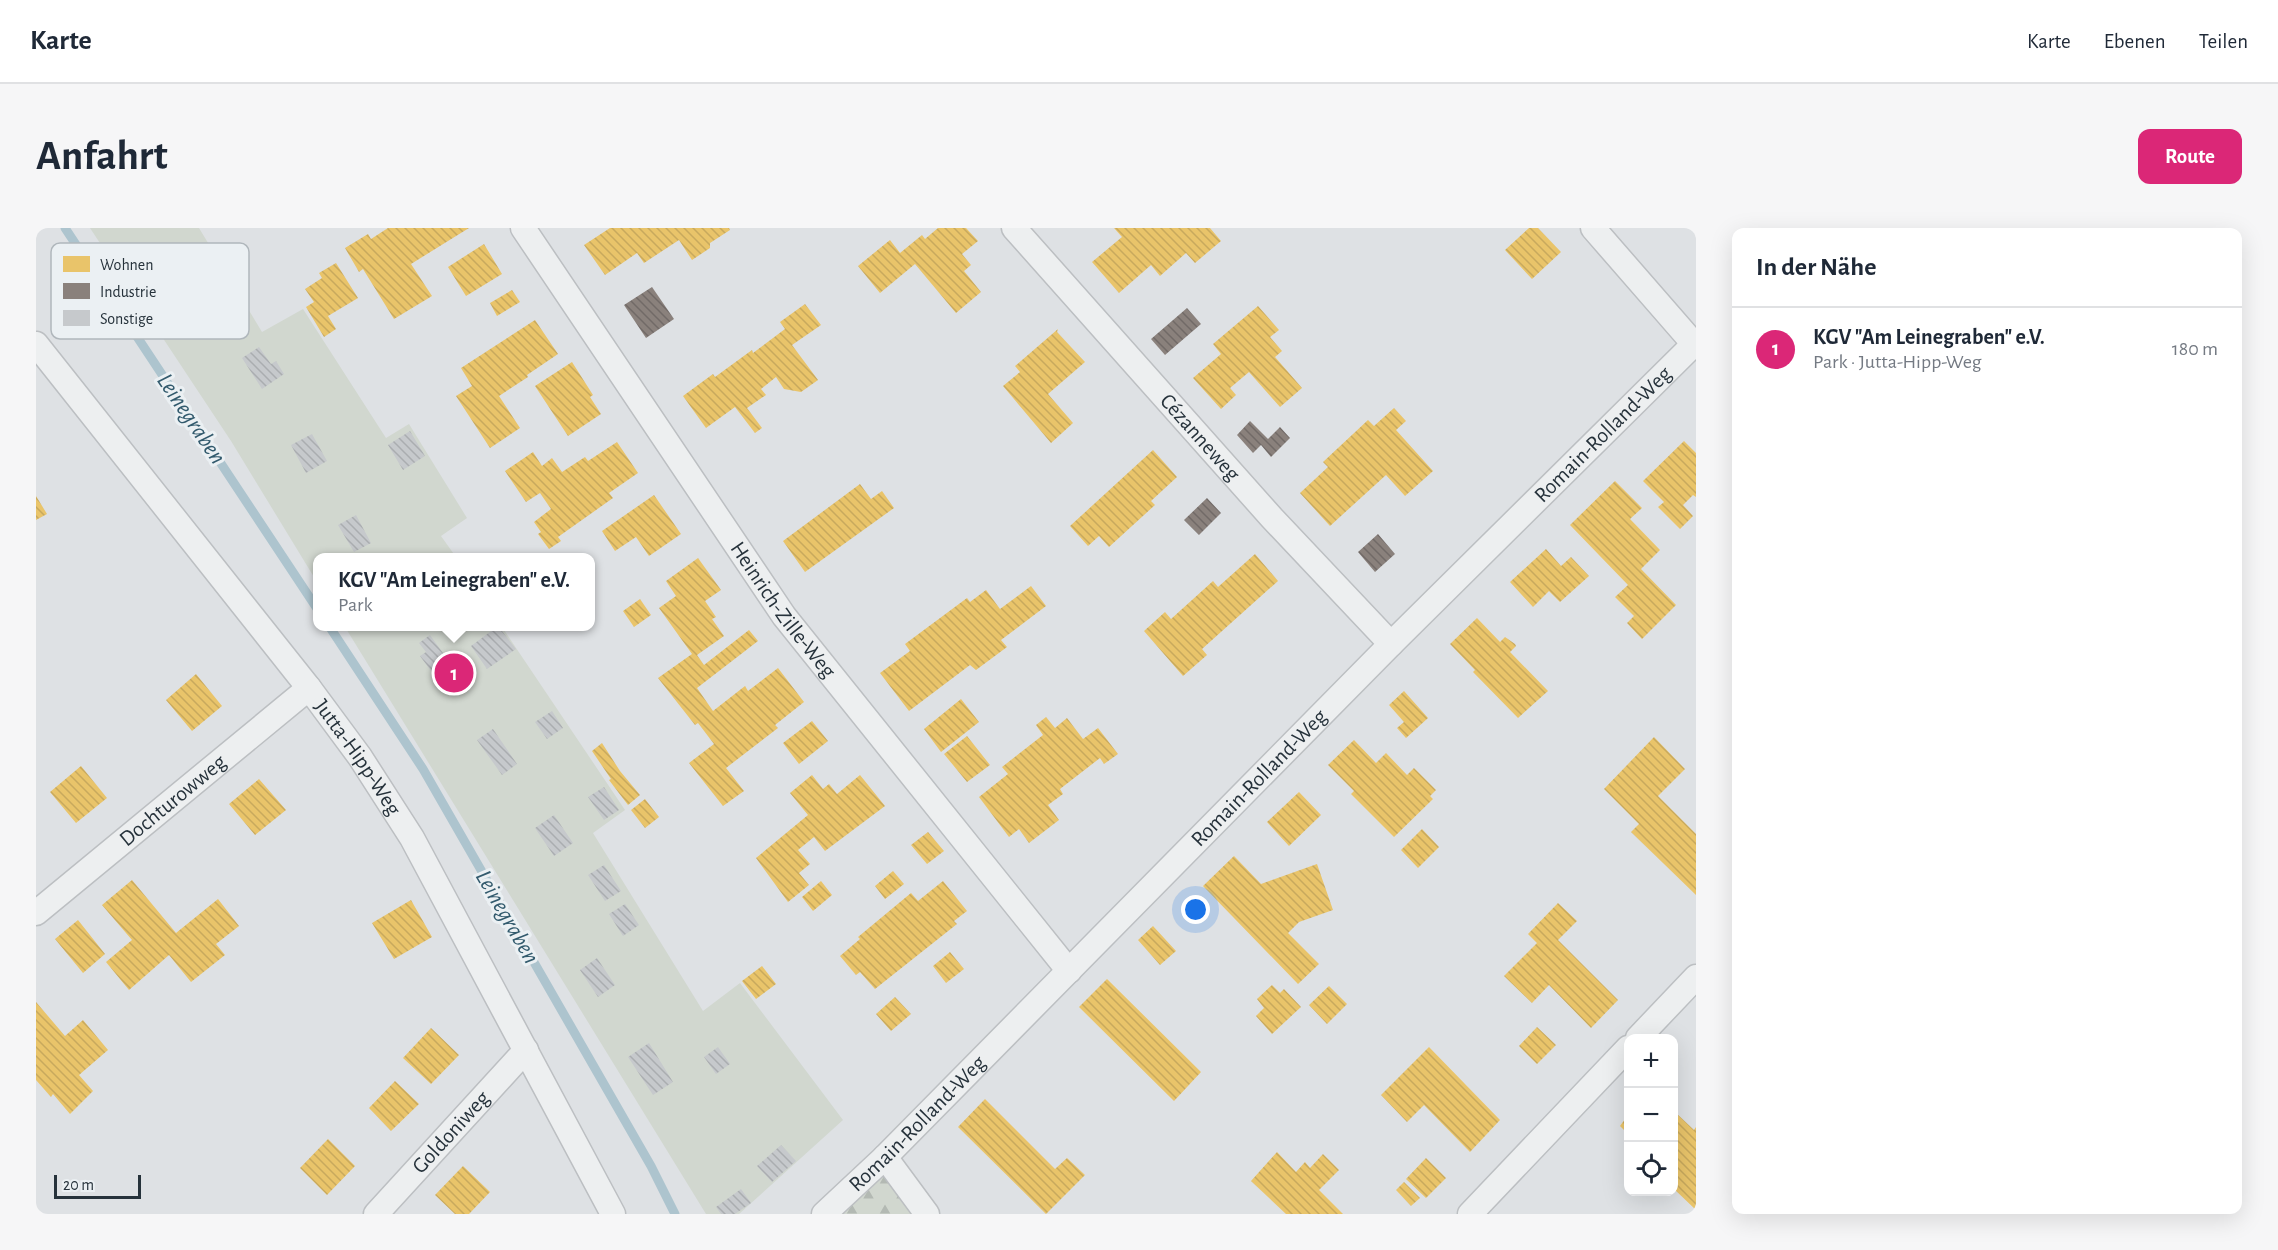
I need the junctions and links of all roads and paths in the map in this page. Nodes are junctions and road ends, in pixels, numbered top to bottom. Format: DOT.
graph roads {
  1 [pos="524,228"];
  2 [pos="1014,228"];
  3 [pos="1593,228"];
  4 [pos="1695,343"];
  5 [pos="36,344"];
  6 [pos="44,371"];
  7 [pos="1390,644"];
  8 [pos="309,688"];
  9 [pos="36,913"];
  10 [pos="1069,971"];
  11 [pos="1696,977"];
  12 [pos="1642,1034"];
  13 [pos="526,1050"];
  14 [pos="1624,1053"];
  15 [pos="885,1156"];
  16 [pos="376,1214"];
  17 [pos="613,1214"];
  18 [pos="824,1214"];
  19 [pos="927,1214"];
  20 [pos="1470,1214"];
  1 -- 10 [label="street, Heinrich-Zille-Weg"];
  2 -- 7 [label="street, Cézanneweg"];
  3 -- 4 [label="street"];
  4 -- 7 [label="street, Romain-Rolland-Weg"];
  5 -- 6 [label="street, Jutta-Hipp-Weg"];
  6 -- 8 [label="street, Jutta-Hipp-Weg"];
  7 -- 10 [label="street, Romain-Rolland-Weg"];
  8 -- 9 [label="street, Dochturowweg"];
  8 -- 13 [label="street, Jutta-Hipp-Weg"];
  10 -- 15 [label="street, Romain-Rolland-Weg"];
  11 -- 12 [label="street"];
  13 -- 16 [label="street, Goldoniweg"];
  13 -- 17 [label="street, Jutta-Hipp-Weg"];
  14 -- 20 [label="street"];
  15 -- 18 [label="street, Romain-Rolland-Weg"];
  15 -- 19 [label="street"];
}
